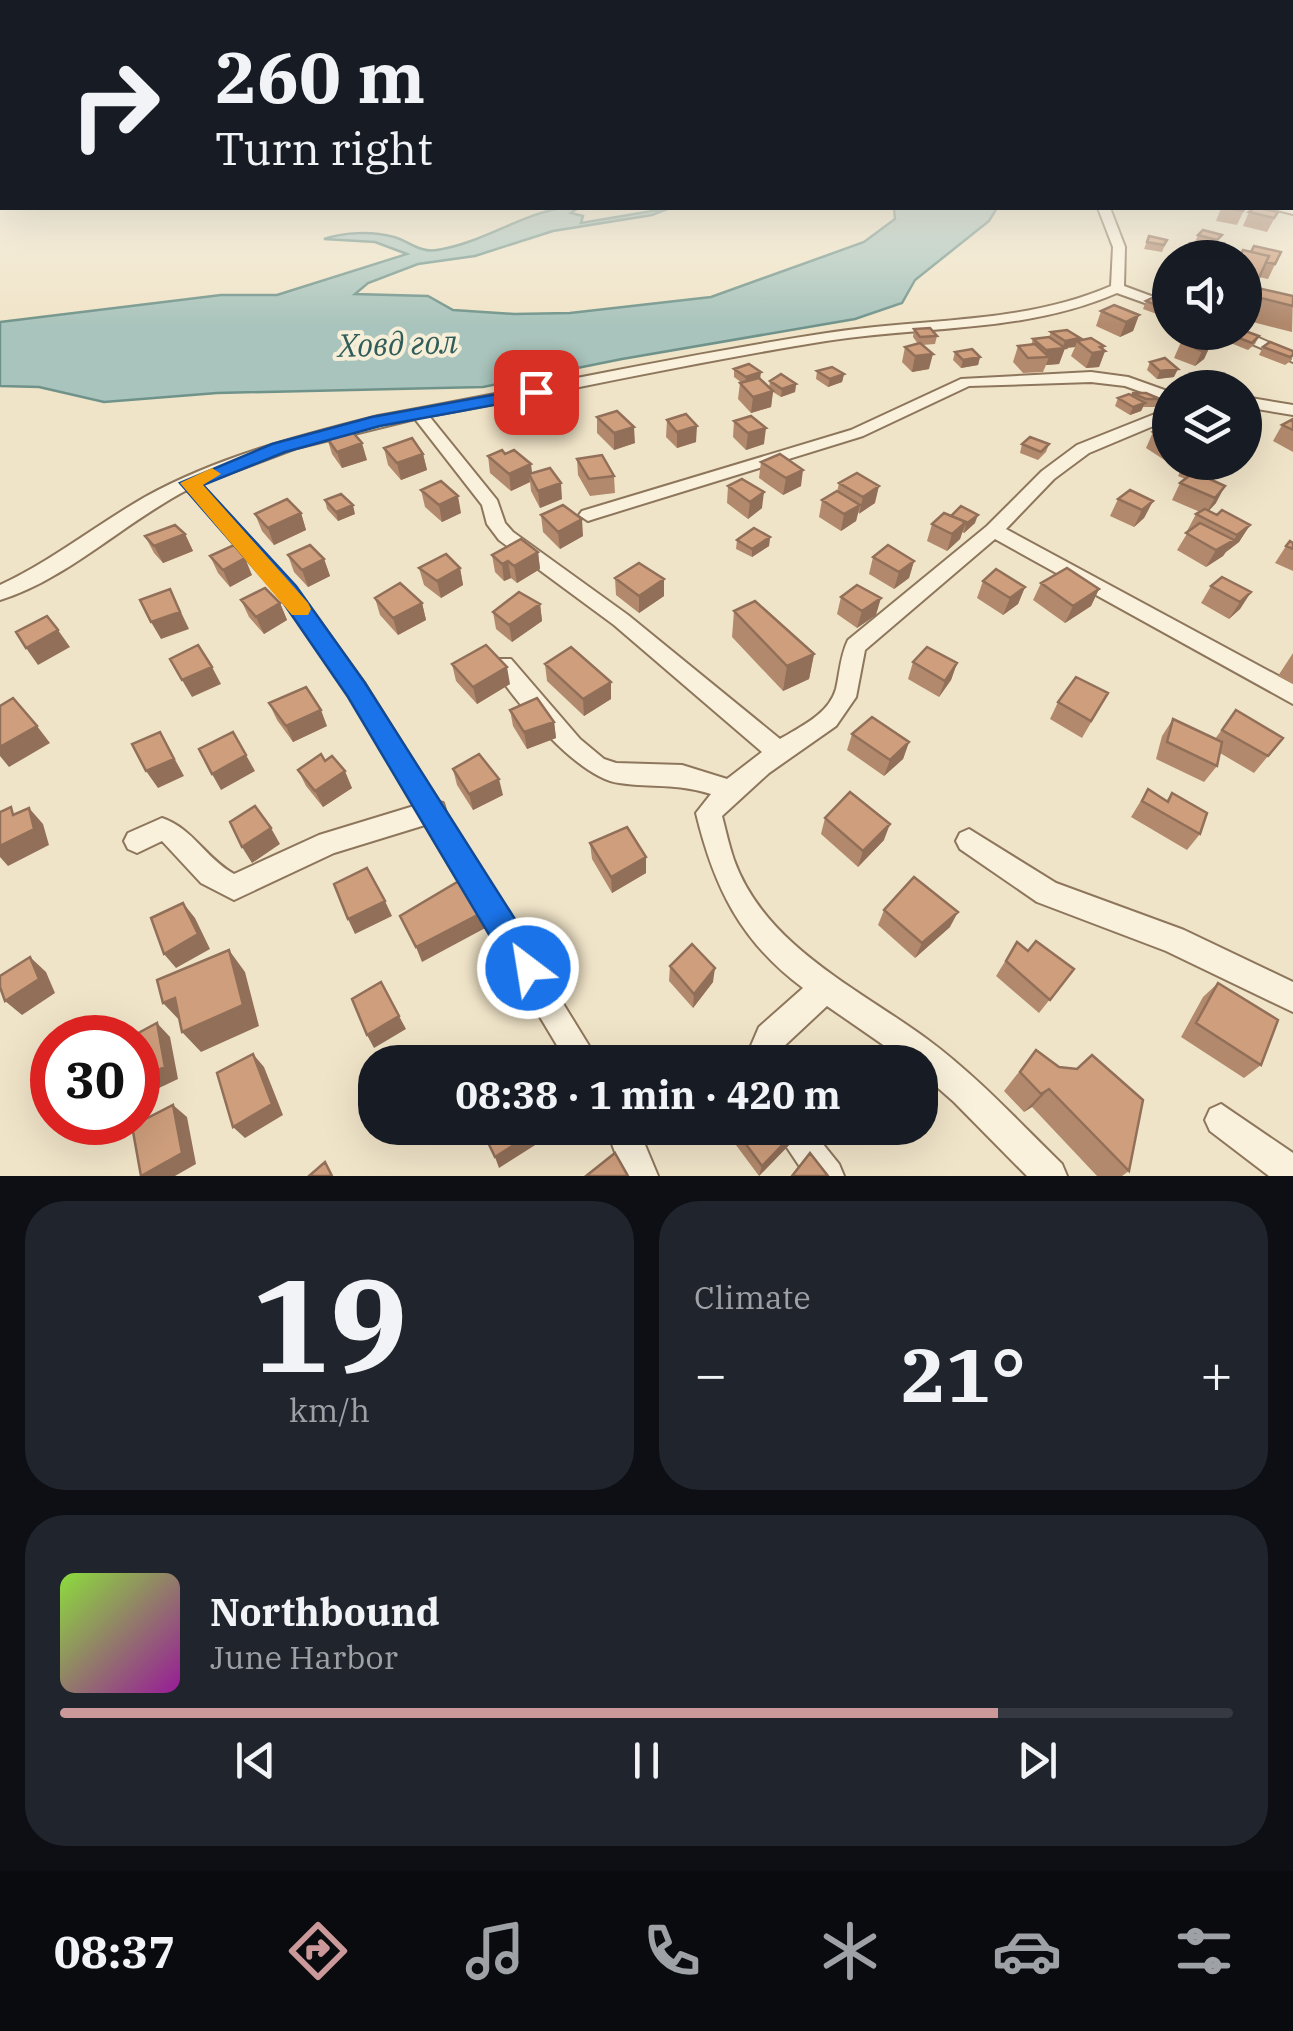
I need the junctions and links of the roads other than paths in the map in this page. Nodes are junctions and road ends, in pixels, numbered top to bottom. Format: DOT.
graph roads {
  1 [pos="1106,215"];
  2 [pos="1118,288"];
  3 [pos="1152,301"];
  4 [pos="1262,345"];
  5 [pos="1293,358"];
  6 [pos="1152,391"];
  7 [pos="1262,405"];
  8 [pos="1293,410"];
  9 [pos="418,414"];
  10 [pos="1152,420"];
  11 [pos="190,483"];
  12 [pos="588,515"];
  13 [pos="994,530"];
  14 [pos="0,593"];
  15 [pos="502,665"];
  16 [pos="1293,695"];
  17 [pos="779,752"];
  18 [pos="730,790"];
  19 [pos="434,811"];
  20 [pos="970,840"];
  21 [pos="136,841"];
  22 [pos="824,989"];
  23 [pos="1293,996"];
  24 [pos="574,1045"];
  25 [pos="767,1045"];
  26 [pos="1221,1120"];
  27 [pos="629,1145"];
  28 [pos="803,1145"];
  29 [pos="1293,1174"];
  30 [pos="641,1176"];
  31 [pos="828,1176"];
  32 [pos="1050,1176"];
  1 -- 2 [label="street"];
  2 -- 3 [label="street"];
  2 -- 9 [label="street"];
  4 -- 5 [label="street"];
  6 -- 12 [label="street"];
  7 -- 8 [label="street"];
  9 -- 11 [label="street"];
  9 -- 17 [label="street"];
  10 -- 13 [label="street"];
  11 -- 14 [label="street"];
  11 -- 19 [label="street"];
  13 -- 16 [label="street"];
  13 -- 17 [label="street"];
  15 -- 18 [label="street"];
  17 -- 18 [label="street"];
  18 -- 22 [label="street"];
  19 -- 21 [label="street"];
  19 -- 24 [label="street"];
  20 -- 23 [label="street"];
  22 -- 25 [label="street"];
  22 -- 32 [label="street"];
  26 -- 29 [label="street"];
  27 -- 30 [label="street"];
  28 -- 31 [label="street"];
}
